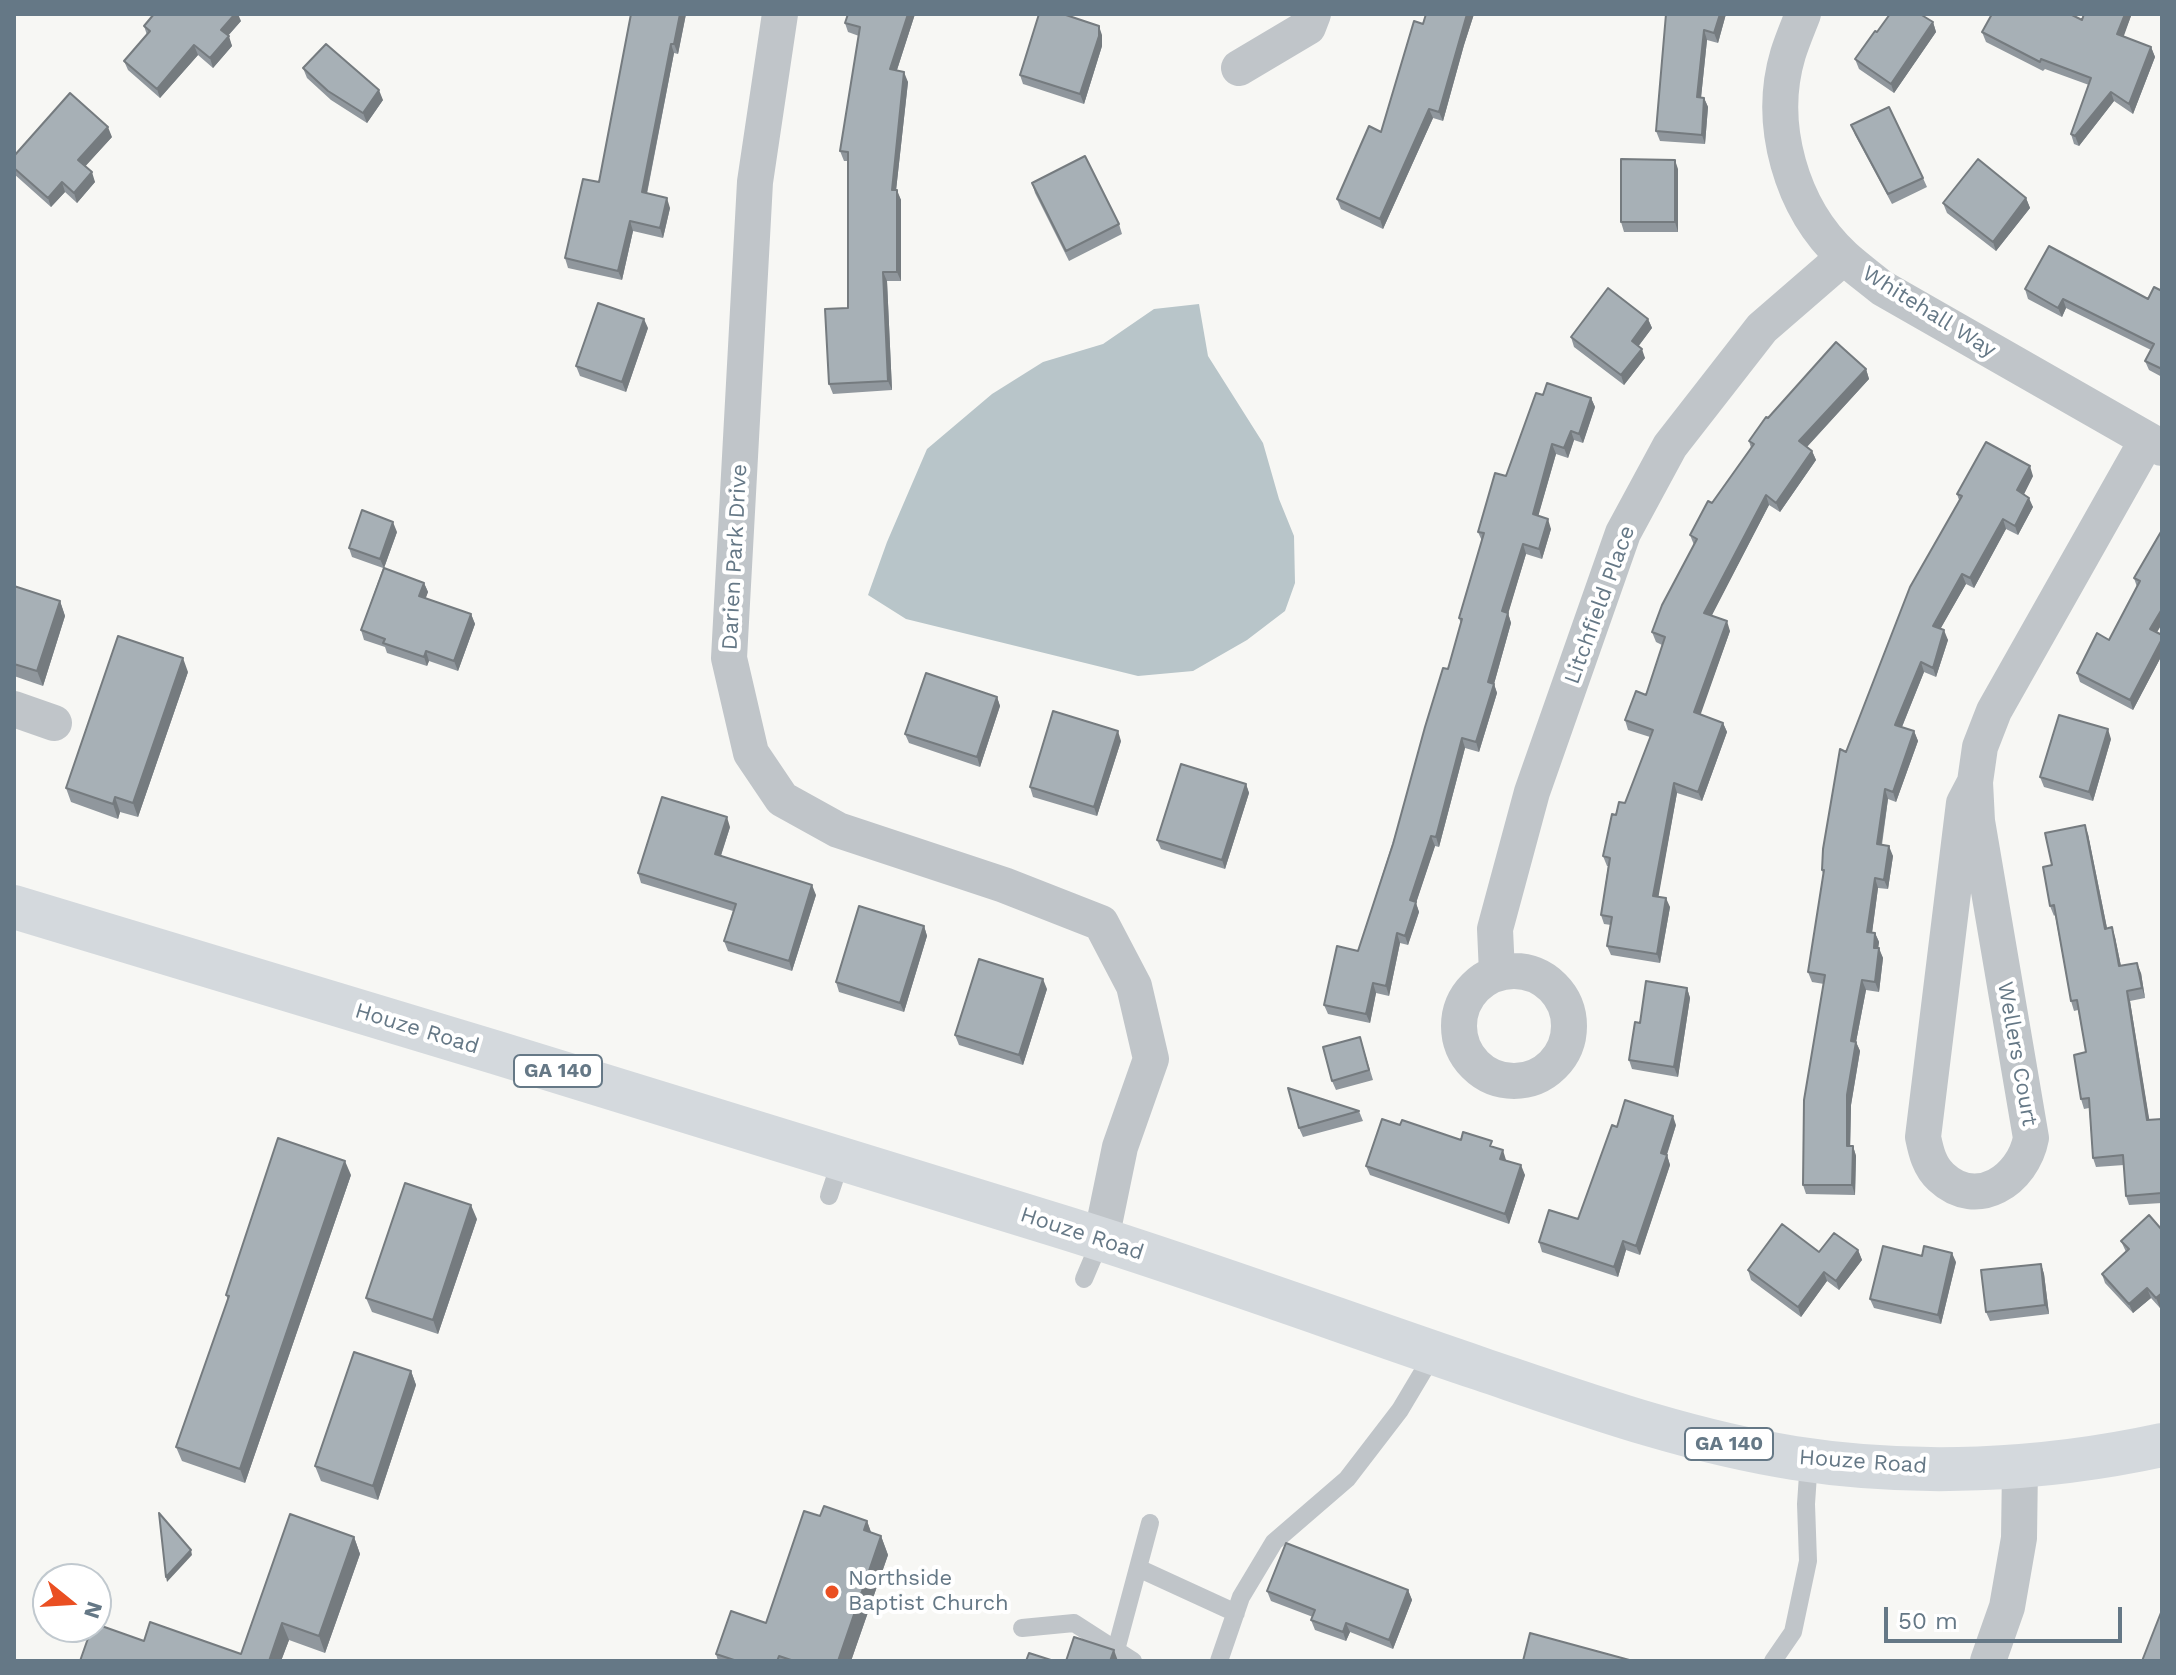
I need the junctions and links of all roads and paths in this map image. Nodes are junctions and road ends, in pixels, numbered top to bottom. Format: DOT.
graph roads {
  1 [pos="780,14"];
  2 [pos="1313,14"];
  3 [pos="1803,14"];
  4 [pos="1239,68"];
  5 [pos="1844,257"];
  6 [pos="2155,444"];
  7 [pos="14,709"];
  8 [pos="54,723"];
  9 [pos="1975,782"];
  10 [pos="14,907"];
  11 [pos="1497,973"];
  12 [pos="1101,1239"];
  13 [pos="1084,1279"];
  14 [pos="1434,1353"];
  15 [pos="2162,1445"];
  16 [pos="1809,1460"];
  17 [pos="2020,1467"];
  18 [pos="1150,1523"];
  19 [pos="1138,1568"];
  20 [pos="1236,1613"];
  21 [pos="1022,1628"];
  22 [pos="1116,1650"];
  23 [pos="1133,1661"];
  24 [pos="1219,1661"];
  25 [pos="1773,1661"];
  26 [pos="1988,1661"];
  1 -- 12 [label="street, Darien Park Drive"];
  2 -- 4 [label="street"];
  3 -- 5 [label="street, Whitehall Way"];
  5 -- 6 [label="street, Whitehall Way"];
  5 -- 11 [label="street, Litchfield Place"];
  6 -- 9 [label="street, Wellers Court"];
  7 -- 8 [label="street"];
  9 -- 9 [label="street, Wellers Court"];
  10 -- 12 [label="main road, Houze Road / GA 140"];
  12 -- 13 [label="lane"];
  12 -- 14 [label="main road, Houze Road / GA 140"];
  14 -- 16 [label="main road, Houze Road / GA 140"];
  14 -- 20 [label="lane"];
  15 -- 17 [label="main road, Houze Road / GA 140"];
  16 -- 17 [label="main road, Houze Road / GA 140"];
  16 -- 25 [label="lane"];
  17 -- 26 [label="street"];
  18 -- 19 [label="lane"];
  19 -- 20 [label="lane"];
  19 -- 22 [label="lane"];
  20 -- 24 [label="lane"];
  21 -- 22 [label="lane"];
  22 -- 23 [label="lane"];
}
